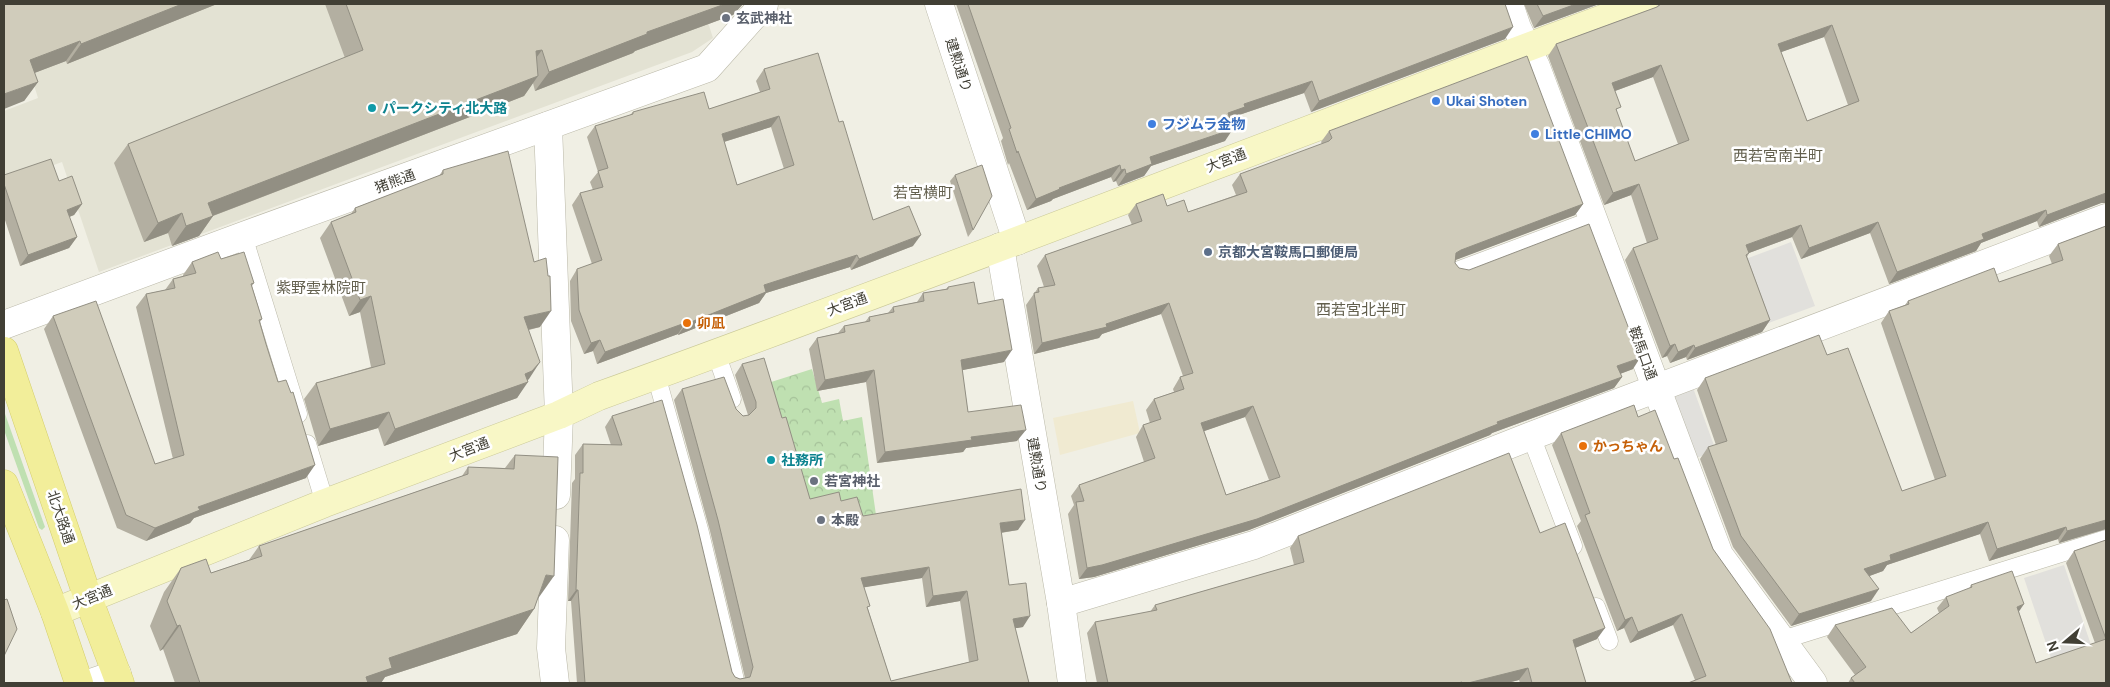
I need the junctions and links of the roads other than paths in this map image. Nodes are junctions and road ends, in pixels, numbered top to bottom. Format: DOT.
graph roads {
  1 [pos="764,4"];
  2 [pos="939,4"];
  3 [pos="1508,4"];
  4 [pos="1643,4"];
  5 [pos="1526,47"];
  6 [pos="548,126"];
  7 [pos="2106,218"];
  8 [pos="1593,220"];
  9 [pos="243,236"];
  10 [pos="1008,244"];
  11 [pos="1457,272"];
  12 [pos="4,325"];
  13 [pos="4,351"];
  14 [pos="716,353"];
  15 [pos="656,375"];
  16 [pos="1656,389"];
  17 [pos="559,415"];
  18 [pos="738,416"];
  19 [pos="1531,436"];
  20 [pos="4,484"];
  21 [pos="325,503"];
  22 [pos="2106,539"];
  23 [pos="1577,557"];
  24 [pos="1591,594"];
  25 [pos="88,598"];
  26 [pos="1061,603"];
  27 [pos="55,612"];
  28 [pos="1782,640"];
  29 [pos="1609,641"];
  30 [pos="119,678"];
  31 [pos="735,680"];
  32 [pos="79,683"];
  33 [pos="91,683"];
  34 [pos="555,683"];
  35 [pos="1072,683"];
  36 [pos="1813,683"];
  1 -- 6 [label="street, 猪熊通"];
  2 -- 10 [label="street, 建勲通り"];
  3 -- 5 [label="street, 鞍馬口通"];
  4 -- 5 [label="street, 大宮通"];
  5 -- 8 [label="street, 鞍馬口通"];
  5 -- 10 [label="street, 大宮通"];
  6 -- 9 [label="street, 猪熊通"];
  6 -- 17 [label="street"];
  7 -- 16 [label="street"];
  8 -- 11 [label="lane"];
  8 -- 16 [label="street, 鞍馬口通"];
  9 -- 12 [label="street, 猪熊通"];
  9 -- 21 [label="lane"];
  10 -- 14 [label="street, 大宮通"];
  10 -- 26 [label="street, 建勲通り"];
  13 -- 25 [label="main road, 北大路通"];
  14 -- 15 [label="street, 大宮通"];
  14 -- 18 [label="lane"];
  15 -- 17 [label="street, 大宮通"];
  15 -- 31 [label="lane"];
  16 -- 19 [label="street"];
  16 -- 28 [label="street, 鞍馬口通"];
  17 -- 21 [label="street, 大宮通"];
  17 -- 34 [label="street"];
  19 -- 23 [label="lane"];
  19 -- 26 [label="street"];
  20 -- 27 [label="main road"];
  21 -- 25 [label="street, 大宮通"];
  22 -- 28 [label="lane"];
  24 -- 29 [label="lane"];
  25 -- 27 [label="street, 大宮通"];
  25 -- 30 [label="main road, 北大路通"];
  26 -- 35 [label="street, 建勲通り"];
  27 -- 32 [label="main road"];
  28 -- 36 [label="street, 鞍馬口通"];
  30 -- 33 [label="street"];
}
